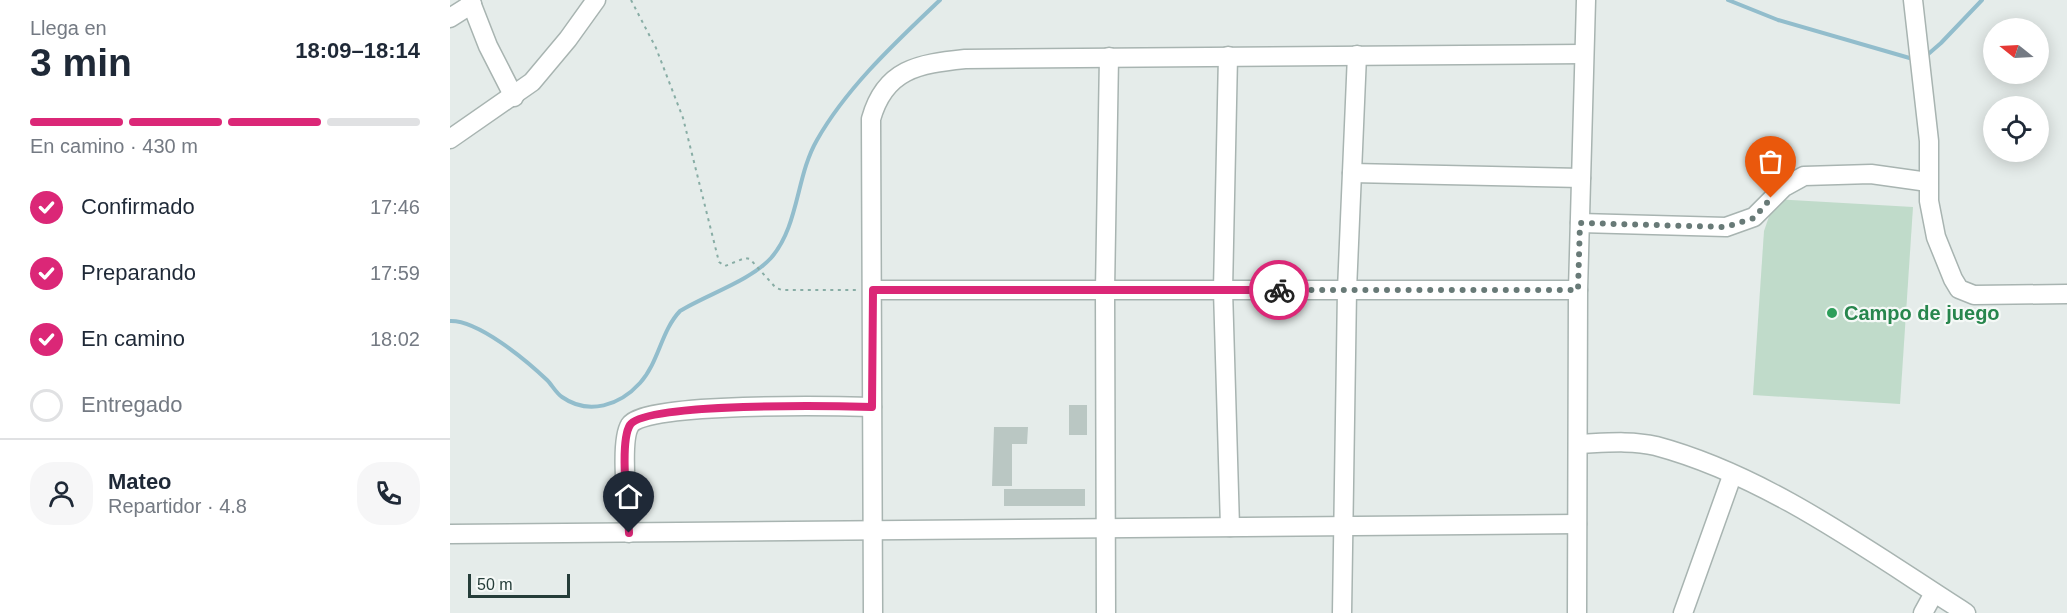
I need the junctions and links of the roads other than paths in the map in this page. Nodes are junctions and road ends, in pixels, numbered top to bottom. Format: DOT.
graph roads {
  1 [pos="596,0"];
  2 [pos="1586,0"];
  3 [pos="1913,0"];
  4 [pos="471,2"];
  5 [pos="450,18"];
  6 [pos="1583,54"];
  7 [pos="1357,55"];
  8 [pos="1228,56"];
  9 [pos="1110,57"];
  10 [pos="514,97"];
  11 [pos="450,139"];
  12 [pos="1352,173"];
  13 [pos="1581,178"];
  14 [pos="1928,182"];
  15 [pos="1580,223"];
  16 [pos="873,290"];
  17 [pos="1104,290"];
  18 [pos="1223,290"];
  19 [pos="1347,290"];
  20 [pos="1578,290"];
  21 [pos="2067,294"];
  22 [pos="872,407"];
  23 [pos="1578,444"];
  24 [pos="1732,476"];
  25 [pos="1577,524"];
  26 [pos="1342,526"];
  27 [pos="1230,527"];
  28 [pos="1106,528"];
  29 [pos="871,531"];
  30 [pos="629,533"];
  31 [pos="450,534"];
  32 [pos="1934,593"];
  33 [pos="873,613"];
  34 [pos="1106,613"];
  35 [pos="1342,613"];
  36 [pos="1577,613"];
  37 [pos="1683,613"];
  38 [pos="1923,613"];
  39 [pos="1966,613"];
  1 -- 10 [label="street"];
  2 -- 6 [label="street"];
  3 -- 14 [label="street"];
  4 -- 5 [label="street"];
  4 -- 10 [label="street"];
  6 -- 7 [label="street"];
  6 -- 13 [label="street"];
  7 -- 8 [label="street"];
  7 -- 12 [label="street"];
  8 -- 9 [label="street"];
  8 -- 18 [label="street"];
  9 -- 16 [label="street"];
  9 -- 17 [label="street"];
  10 -- 11 [label="street"];
  12 -- 13 [label="street"];
  12 -- 19 [label="street"];
  13 -- 15 [label="street"];
  14 -- 15 [label="street"];
  14 -- 21 [label="street"];
  15 -- 20 [label="street"];
  16 -- 17 [label="street"];
  16 -- 22 [label="street"];
  17 -- 18 [label="street"];
  17 -- 28 [label="street"];
  18 -- 19 [label="street"];
  18 -- 27 [label="street"];
  19 -- 20 [label="street"];
  19 -- 26 [label="street"];
  20 -- 23 [label="street"];
  22 -- 29 [label="street"];
  22 -- 30 [label="street"];
  23 -- 24 [label="street"];
  23 -- 25 [label="street"];
  24 -- 32 [label="street"];
  24 -- 37 [label="street"];
  25 -- 26 [label="street"];
  25 -- 36 [label="street"];
  26 -- 27 [label="street"];
  26 -- 35 [label="street"];
  27 -- 28 [label="street"];
  28 -- 29 [label="street"];
  28 -- 34 [label="street"];
  29 -- 30 [label="street"];
  29 -- 33 [label="street"];
  30 -- 31 [label="street"];
  32 -- 38 [label="street"];
  32 -- 39 [label="street"];
}
